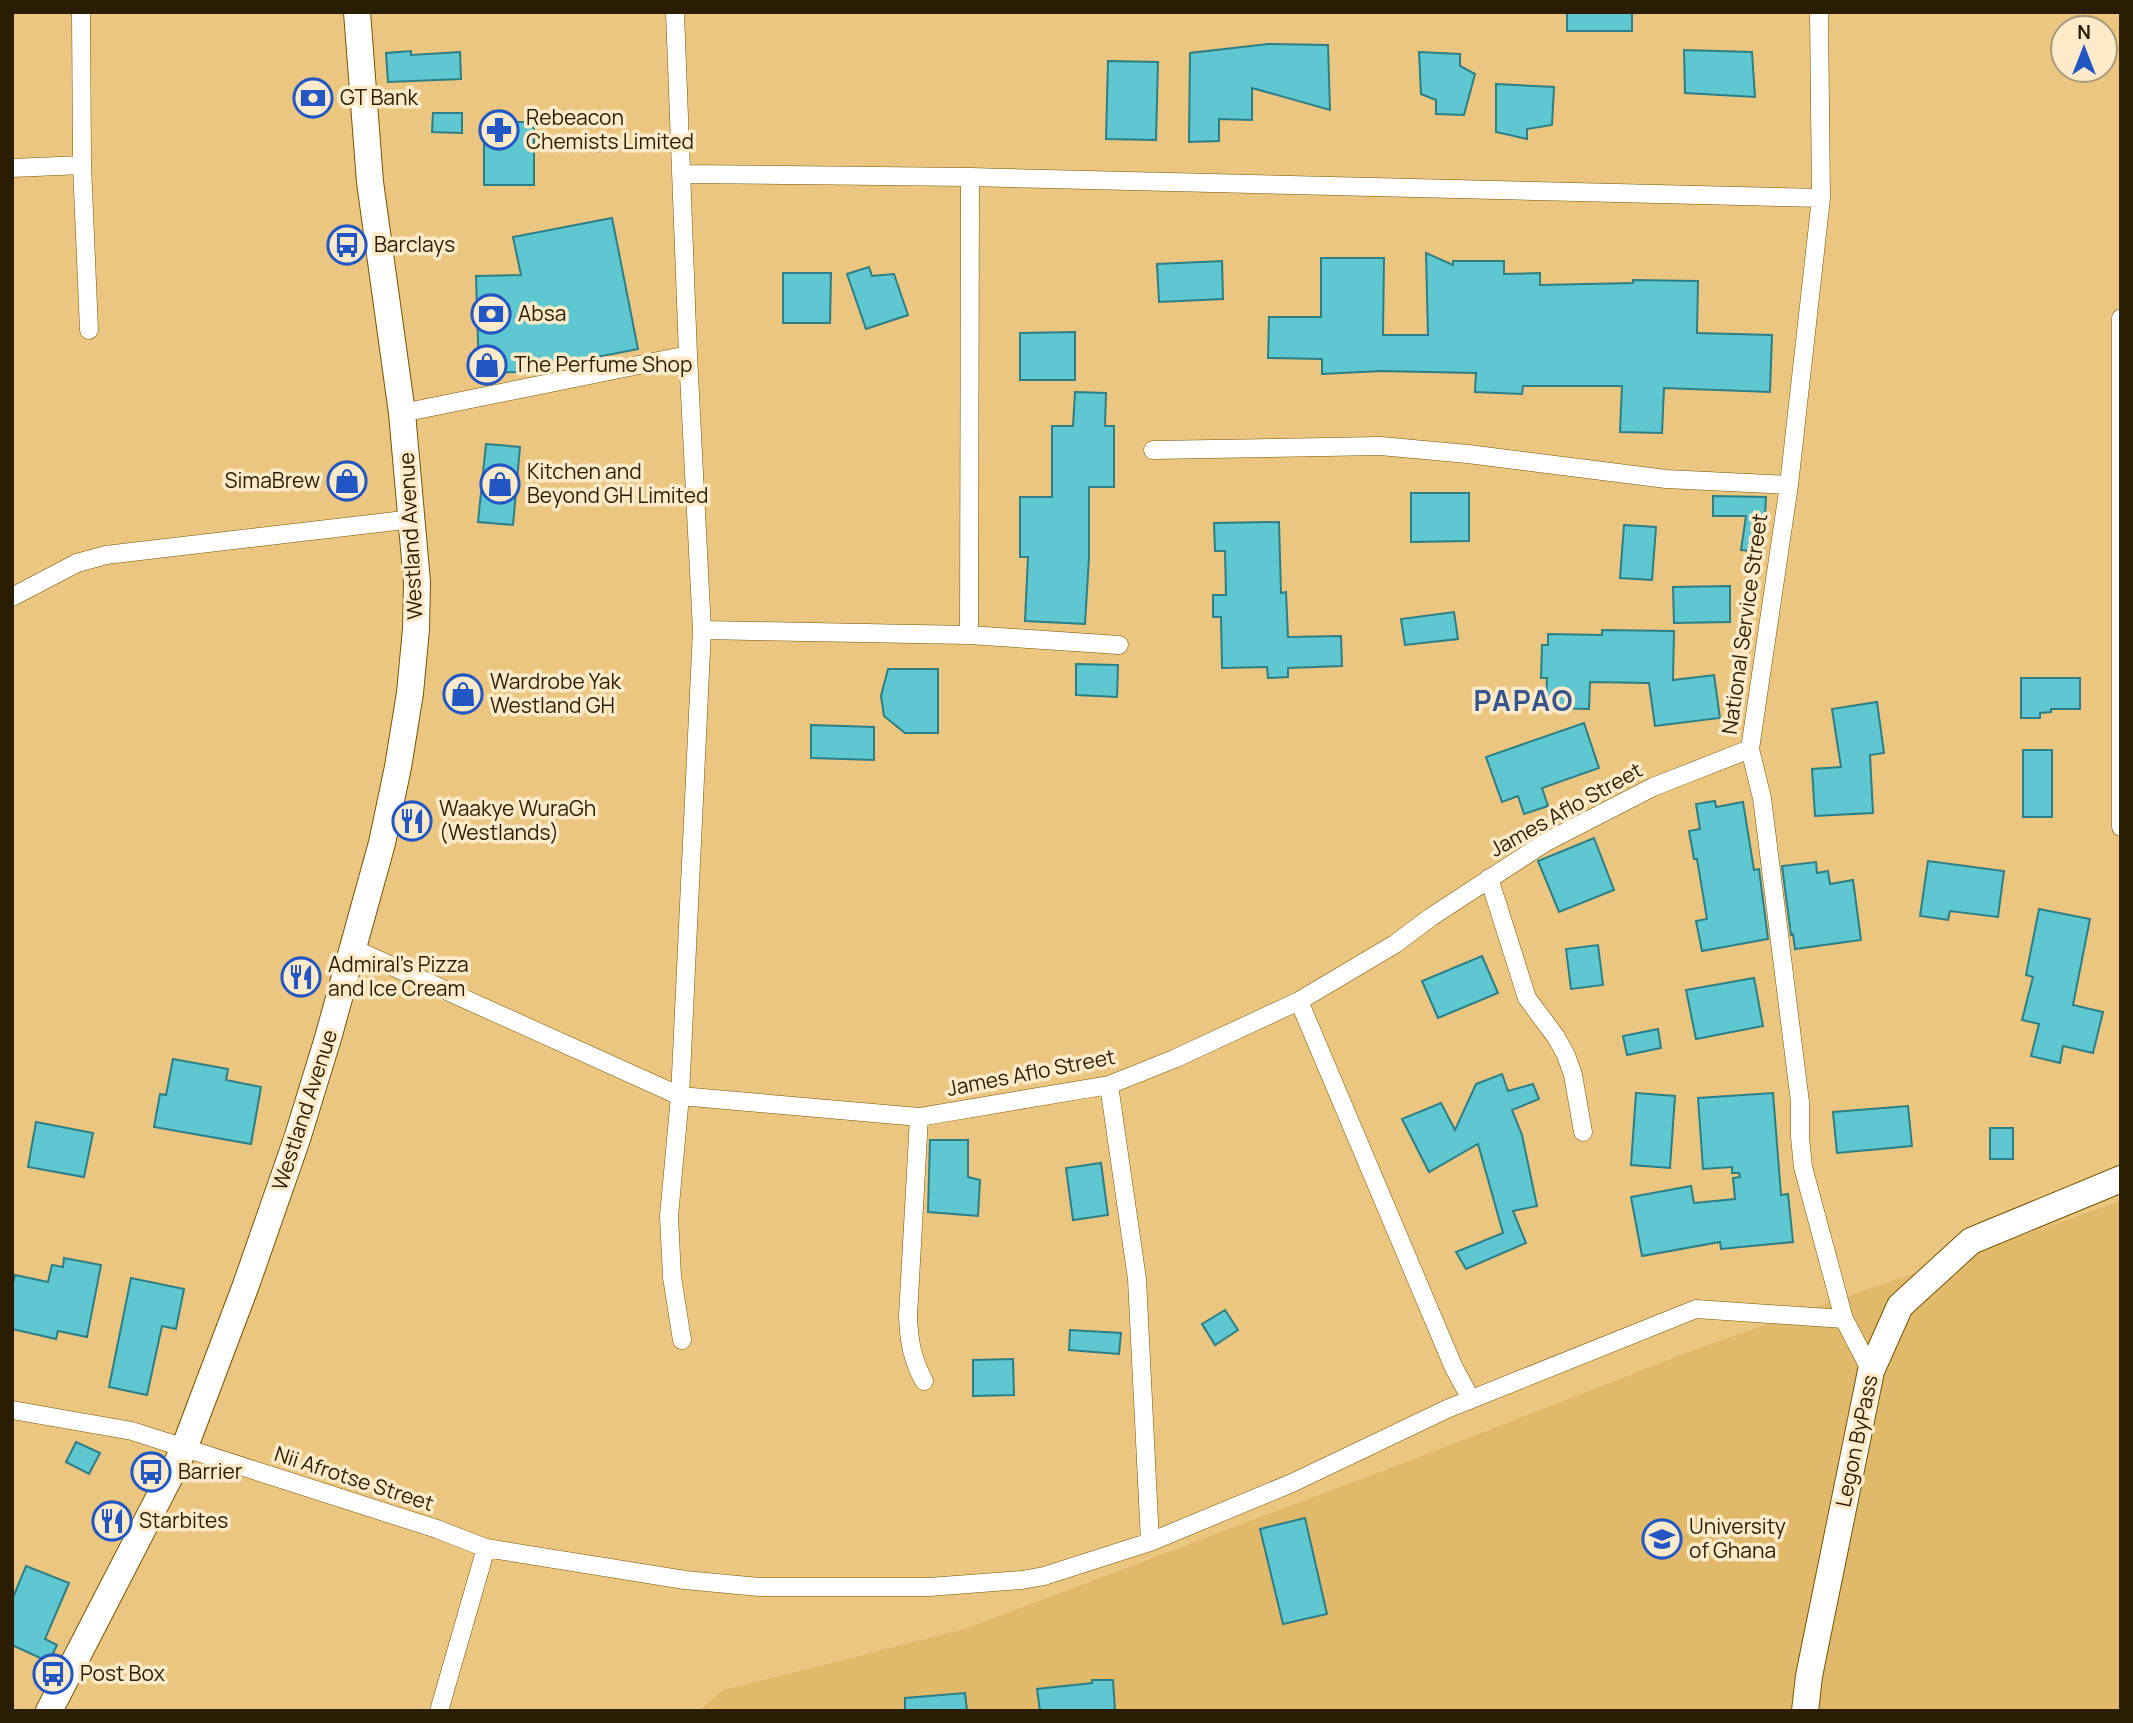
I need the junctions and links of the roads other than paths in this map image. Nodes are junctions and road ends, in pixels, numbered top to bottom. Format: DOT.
graph roads {
  1 [pos="81,12"];
  2 [pos="357,12"];
  3 [pos="675,12"];
  4 [pos="1819,12"];
  5 [pos="82,165"];
  6 [pos="12,168"];
  7 [pos="681,174"];
  8 [pos="971,177"];
  9 [pos="1821,198"];
  10 [pos="2121,318"];
  11 [pos="89,330"];
  12 [pos="688,355"];
  13 [pos="402,413"];
  14 [pos="1153,450"];
  15 [pos="1789,485"];
  16 [pos="413,519"];
  17 [pos="12,597"];
  18 [pos="702,630"];
  19 [pos="969,635"];
  20 [pos="1119,645"];
  21 [pos="1750,749"];
  22 [pos="2121,827"];
  23 [pos="1489,878"];
  24 [pos="354,949"];
  25 [pos="1299,1001"];
  26 [pos="1109,1086"];
  27 [pos="680,1096"];
  28 [pos="919,1117"];
  29 [pos="1583,1132"];
  30 [pos="2121,1179"];
  31 [pos="1844,1319"];
  32 [pos="682,1340"];
  33 [pos="1871,1371"];
  34 [pos="924,1381"];
  35 [pos="1471,1399"];
  36 [pos="12,1410"];
  37 [pos="184,1449"];
  38 [pos="1150,1542"];
  39 [pos="486,1548"];
  40 [pos="49,1711"];
  41 [pos="439,1711"];
  42 [pos="1805,1711"];
  1 -- 5 [label="street"];
  2 -- 13 [label="street, Westland Avenue"];
  3 -- 7 [label="street"];
  4 -- 9 [label="street, National Service Street"];
  5 -- 6 [label="street"];
  5 -- 11 [label="street"];
  7 -- 8 [label="street"];
  7 -- 12 [label="street"];
  8 -- 9 [label="street"];
  8 -- 19 [label="street"];
  9 -- 15 [label="street, National Service Street"];
  10 -- 22 [label="street"];
  12 -- 13 [label="street"];
  12 -- 18 [label="street"];
  13 -- 16 [label="street, Westland Avenue"];
  14 -- 15 [label="street"];
  15 -- 21 [label="street, National Service Street"];
  16 -- 17 [label="street"];
  16 -- 24 [label="street, Westland Avenue"];
  18 -- 19 [label="street"];
  18 -- 27 [label="street"];
  19 -- 20 [label="street"];
  21 -- 23 [label="street, James Aflo Street"];
  21 -- 31 [label="street, National Service Street"];
  23 -- 25 [label="street, James Aflo Street"];
  23 -- 29 [label="street"];
  24 -- 27 [label="street, James Aflo Street"];
  24 -- 37 [label="street, Westland Avenue"];
  25 -- 26 [label="street, James Aflo Street"];
  25 -- 35 [label="street"];
  26 -- 28 [label="street, James Aflo Street"];
  26 -- 38 [label="street"];
  27 -- 28 [label="street, James Aflo Street"];
  27 -- 32 [label="street"];
  28 -- 34 [label="street"];
  30 -- 33 [label="street, Legon ByPass"];
  31 -- 33 [label="street, National Service Street"];
  31 -- 35 [label="street, Nii Afrotse Street"];
  33 -- 42 [label="street, Legon ByPass"];
  35 -- 38 [label="street, Nii Afrotse Street"];
  36 -- 37 [label="street, Nii Afrotse Street"];
  37 -- 39 [label="street, Nii Afrotse Street"];
  37 -- 40 [label="street, Westland Avenue"];
  38 -- 39 [label="street, Nii Afrotse Street"];
  39 -- 41 [label="street"];
}
